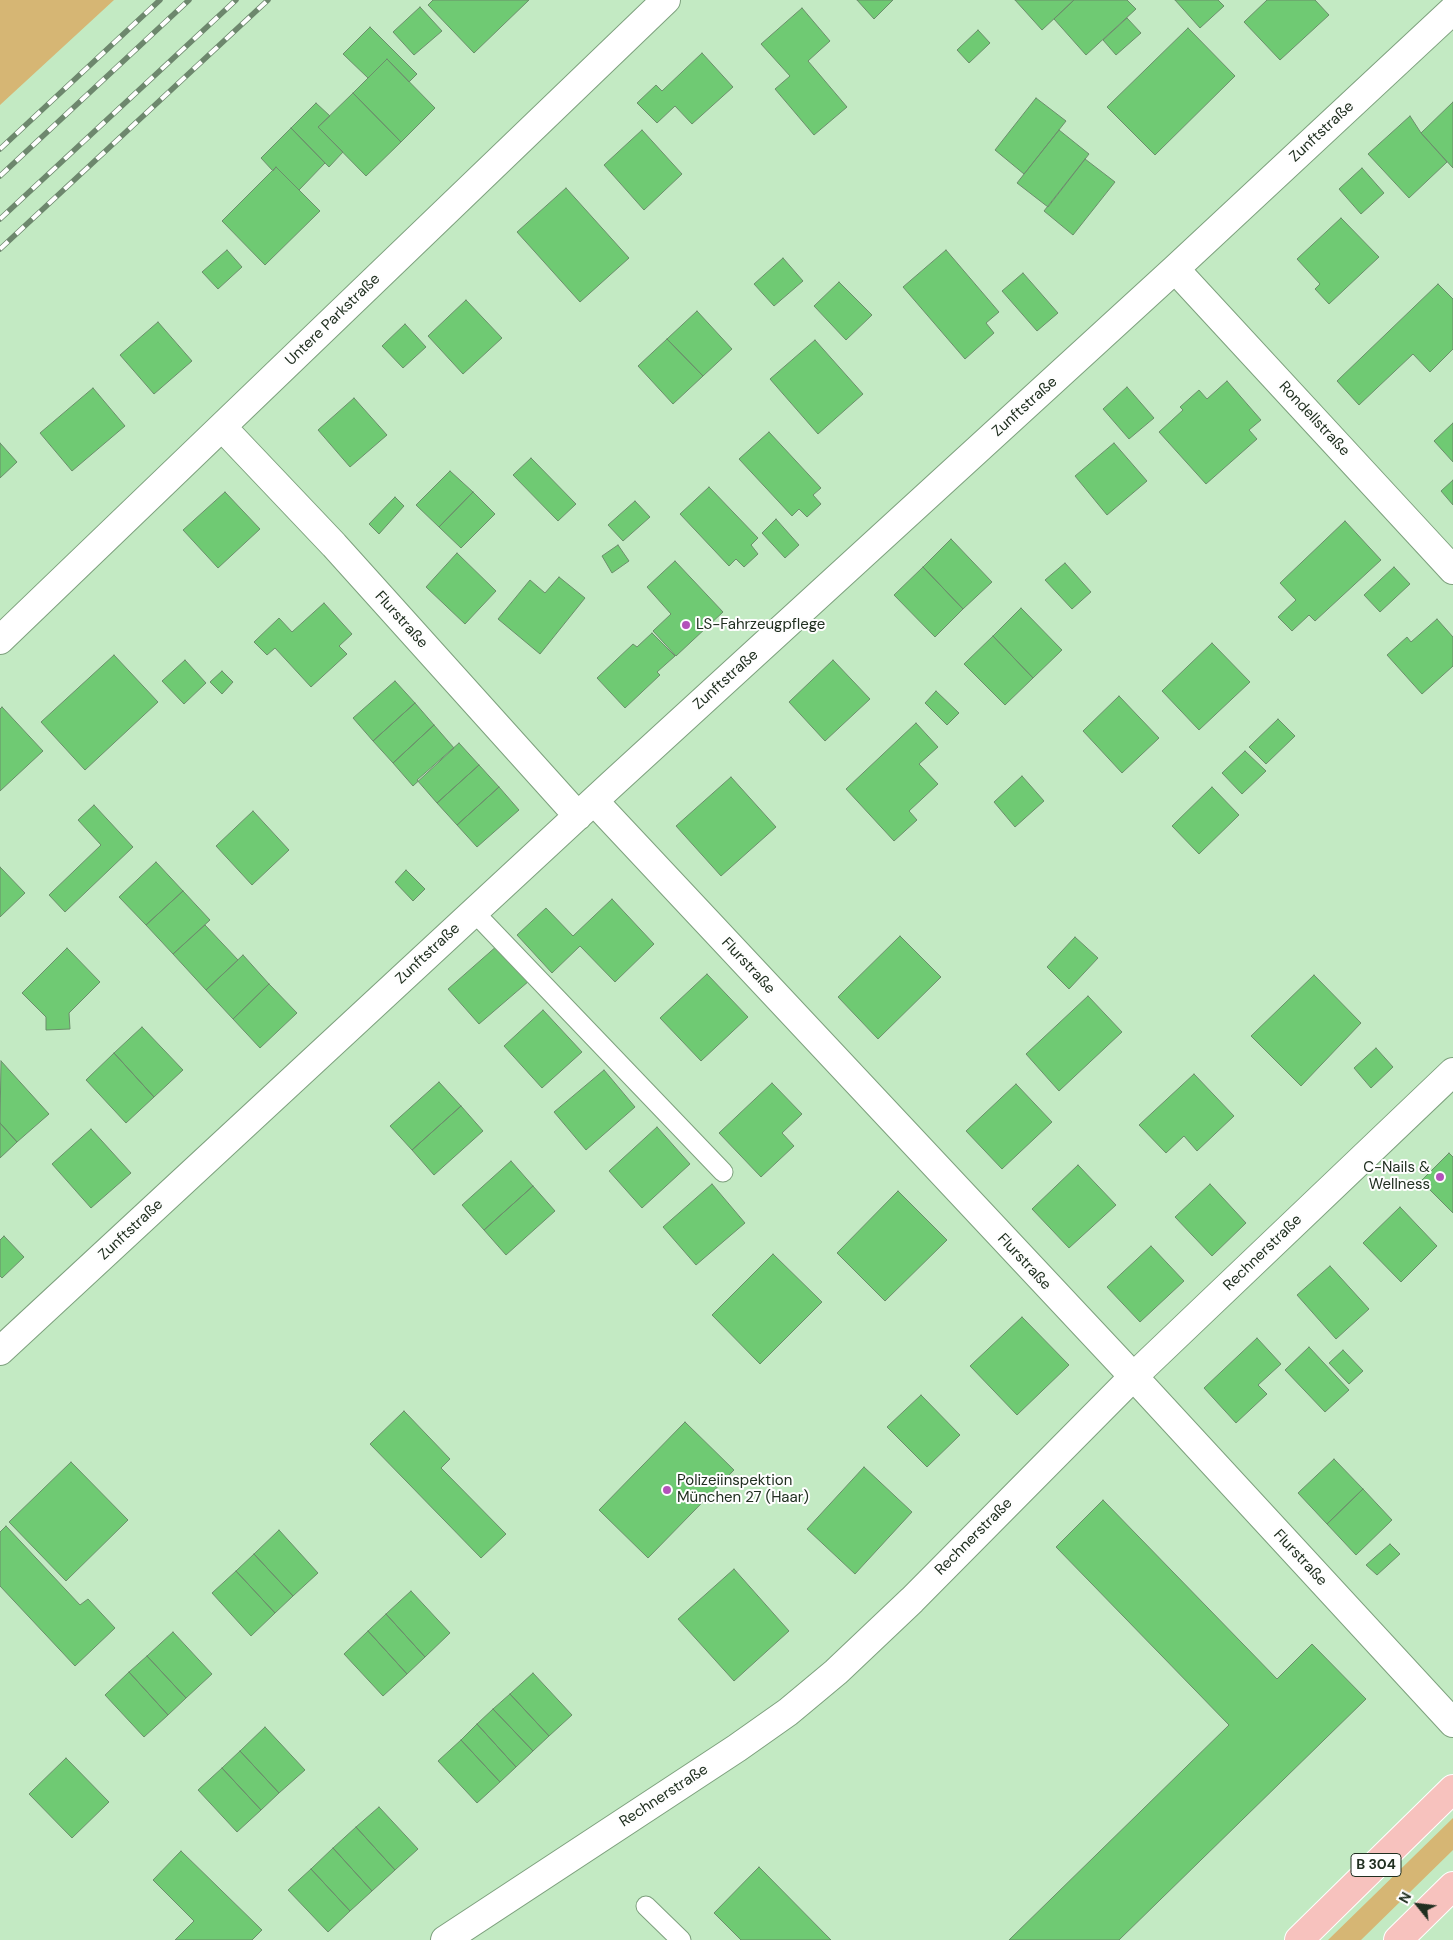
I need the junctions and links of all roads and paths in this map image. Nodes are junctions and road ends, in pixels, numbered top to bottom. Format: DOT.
graph roads {
  1 [pos="666,0"];
  2 [pos="1453,10"];
  3 [pos="1175,269"];
  4 [pos="222,427"];
  5 [pos="1453,570"];
  6 [pos="0,640"];
  7 [pos="586,809"];
  8 [pos="474,912"];
  9 [pos="1453,1072"];
  10 [pos="723,1172"];
  11 [pos="0,1351"];
  12 [pos="1133,1377"];
  13 [pos="1453,1723"];
  14 [pos="1453,1789"];
  15 [pos="1453,1886"];
  16 [pos="646,1906"];
  17 [pos="445,1940"];
  18 [pos="681,1940"];
  19 [pos="1298,1940"];
  20 [pos="1398,1940"];
  1 -- 4 [label="street, Untere Parkstraße"];
  2 -- 3 [label="street, Zunftstraße"];
  3 -- 5 [label="street, Rondellstraße"];
  3 -- 7 [label="street, Zunftstraße"];
  4 -- 6 [label="street, Untere Parkstraße"];
  4 -- 7 [label="street, Flurstraße"];
  7 -- 8 [label="street, Zunftstraße"];
  7 -- 12 [label="street, Flurstraße"];
  8 -- 10 [label="lane"];
  8 -- 11 [label="street, Zunftstraße"];
  9 -- 12 [label="street, Rechnerstraße"];
  12 -- 13 [label="street, Flurstraße"];
  12 -- 17 [label="street, Rechnerstraße"];
  14 -- 19 [label="main road, B 304"];
  15 -- 20 [label="main road"];
  16 -- 18 [label="lane"];
}
